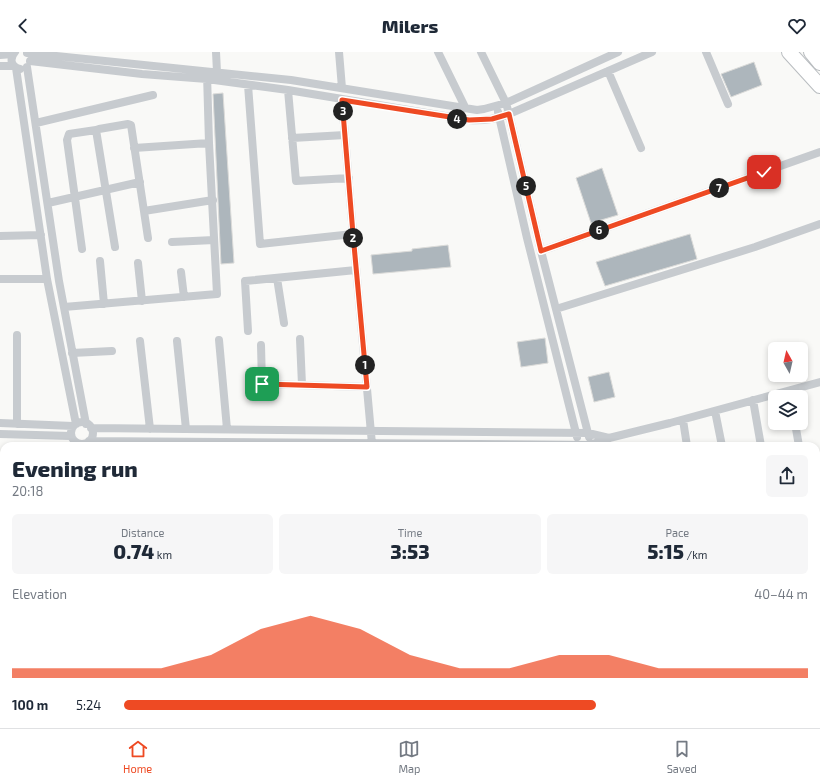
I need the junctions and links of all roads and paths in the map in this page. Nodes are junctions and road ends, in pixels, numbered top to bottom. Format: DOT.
graph roads {
  1 [pos="27,52"];
  2 [pos="216,52"];
  3 [pos="339,52"];
  4 [pos="438,52"];
  5 [pos="481,52"];
  6 [pos="618,52"];
  7 [pos="652,52"];
  8 [pos="706,52"];
  9 [pos="789,52"];
  10 [pos="811,52"];
  11 [pos="14,53"];
  12 [pos="0,55"];
  13 [pos="820,63"];
  14 [pos="29,64"];
  15 [pos="0,66"];
  16 [pos="14,67"];
  17 [pos="608,71"];
  18 [pos="218,72"];
  19 [pos="207,75"];
  20 [pos="248,85"];
  21 [pos="820,86"];
  22 [pos="342,88"];
  23 [pos="288,90"];
  24 [pos="153,95"];
  25 [pos="342,100"];
  26 [pos="506,103"];
  27 [pos="728,104"];
  28 [pos="465,107"];
  29 [pos="496,107"];
  30 [pos="509,114"];
  31 [pos="499,117"];
  32 [pos="36,123"];
  33 [pos="96,130"];
  34 [pos="345,135"];
  35 [pos="292,138"];
  36 [pos="209,143"];
  37 [pos="134,148"];
  38 [pos="640,148"];
  39 [pos="820,152"];
  40 [pos="349,178"];
  41 [pos="140,182"];
  42 [pos="106,190"];
  43 [pos="76,197"];
  44 [pos="213,200"];
  45 [pos="48,203"];
  46 [pos="144,211"];
  47 [pos="820,224"];
  48 [pos="353,234"];
  49 [pos="41,235"];
  50 [pos="0,236"];
  51 [pos="148,238"];
  52 [pos="214,240"];
  53 [pos="172,242"];
  54 [pos="115,247"];
  55 [pos="82,249"];
  56 [pos="541,251"];
  57 [pos="100,261"];
  58 [pos="138,263"];
  59 [pos="356,270"];
  60 [pos="181,272"];
  61 [pos="277,278"];
  62 [pos="0,279"];
  63 [pos="47,279"];
  64 [pos="184,297"];
  65 [pos="142,300"];
  66 [pos="104,304"];
  67 [pos="64,307"];
  68 [pos="556,309"];
  69 [pos="284,323"];
  70 [pos="562,330"];
  71 [pos="248,331"];
  72 [pos="551,332"];
  73 [pos="17,335"];
  74 [pos="300,339"];
  75 [pos="219,340"];
  76 [pos="140,341"];
  77 [pos="177,341"];
  78 [pos="261,345"];
  79 [pos="112,351"];
  80 [pos="72,353"];
  81 [pos="820,382"];
  82 [pos="302,385"];
  83 [pos="367,387"];
  84 [pos="800,390"];
  85 [pos="768,397"];
  86 [pos="752,400"];
  87 [pos="715,411"];
  88 [pos="683,420"];
  89 [pos="0,424"];
  90 [pos="17,424"];
  91 [pos="75,425"];
  92 [pos="88,426"];
  93 [pos="150,429"];
  94 [pos="186,429"];
  95 [pos="227,429"];
  96 [pos="371,430"];
  97 [pos="796,430"];
  98 [pos="577,433"];
  99 [pos="588,433"];
  100 [pos="0,434"];
  101 [pos="609,438"];
  102 [pos="74,442"];
  103 [pos="88,442"];
  104 [pos="372,442"];
  105 [pos="578,442"];
  106 [pos="589,442"];
  107 [pos="600,442"];
  108 [pos="686,442"];
  109 [pos="721,442"];
  110 [pos="760,442"];
  111 [pos="798,442"];
  1 -- 14 [label="street"];
  1 -- 19 [label="street"];
  2 -- 18 [label="street"];
  3 -- 22 [label="street"];
  4 -- 28 [label="street"];
  5 -- 26 [label="street"];
  6 -- 26 [label="street"];
  7 -- 17 [label="street"];
  8 -- 27 [label="street"];
  9 -- 21 [label="highway"];
  10 -- 13 [label="highway"];
  11 -- 12 [label="street"];
  11 -- 16 [label="street"];
  14 -- 16 [label="street"];
  14 -- 19 [label="street"];
  14 -- 32 [label="street"];
  15 -- 16 [label="street"];
  16 -- 49 [label="street"];
  17 -- 30 [label="street"];
  17 -- 38 [label="street"];
  18 -- 19 [label="street"];
  18 -- 22 [label="street"];
  19 -- 20 [label="street"];
  19 -- 36 [label="street"];
  20 -- 23 [label="street"];
  20 -- 48 [label="street"];
  22 -- 28 [label="street"];
  23 -- 25 [label="street"];
  23 -- 35 [label="street"];
  24 -- 32 [label="street"];
  25 -- 31 [label="street"];
  25 -- 34 [label="street"];
  26 -- 29 [label="street"];
  26 -- 30 [label="street"];
  28 -- 29 [label="street"];
  29 -- 31 [label="street"];
  30 -- 31 [label="street"];
  30 -- 56 [label="street"];
  31 -- 72 [label="street"];
  32 -- 45 [label="street"];
  33 -- 37 [label="street"];
  33 -- 42 [label="street"];
  33 -- 43 [label="street"];
  34 -- 35 [label="street"];
  34 -- 40 [label="street"];
  35 -- 40 [label="street"];
  36 -- 37 [label="street"];
  36 -- 44 [label="street"];
  37 -- 41 [label="street"];
  39 -- 56 [label="street"];
  40 -- 48 [label="street"];
  41 -- 42 [label="street"];
  41 -- 46 [label="street"];
  42 -- 43 [label="street"];
  42 -- 54 [label="street"];
  43 -- 45 [label="street"];
  43 -- 55 [label="street"];
  44 -- 46 [label="street"];
  44 -- 52 [label="street"];
  45 -- 67 [label="street"];
  46 -- 51 [label="street"];
  47 -- 68 [label="street"];
  48 -- 59 [label="street"];
  49 -- 50 [label="street"];
  49 -- 63 [label="street"];
  52 -- 53 [label="street"];
  52 -- 64 [label="street"];
  56 -- 68 [label="street"];
  57 -- 66 [label="street"];
  58 -- 65 [label="street"];
  59 -- 61 [label="street"];
  59 -- 83 [label="street"];
  60 -- 64 [label="street"];
  61 -- 69 [label="street"];
  61 -- 71 [label="street"];
  62 -- 63 [label="street"];
  63 -- 91 [label="street"];
  64 -- 65 [label="street"];
  65 -- 66 [label="street"];
  66 -- 67 [label="street"];
  67 -- 80 [label="street"];
  68 -- 70 [label="street"];
  70 -- 72 [label="street"];
  70 -- 99 [label="street"];
  72 -- 98 [label="street"];
  73 -- 90 [label="street"];
  74 -- 82 [label="street"];
  75 -- 95 [label="street"];
  76 -- 93 [label="street"];
  77 -- 94 [label="street"];
  78 -- 82 [label="street"];
  79 -- 80 [label="street"];
  80 -- 92 [label="street"];
  81 -- 84 [label="street"];
  82 -- 83 [label="street"];
  83 -- 96 [label="street"];
  85 -- 86 [label="street"];
  86 -- 87 [label="street"];
  86 -- 110 [label="street"];
  87 -- 88 [label="street"];
  87 -- 109 [label="street"];
  88 -- 101 [label="street"];
  88 -- 108 [label="street"];
  89 -- 90 [label="street"];
  90 -- 91 [label="street"];
  91 -- 92 [label="street"];
  91 -- 102 [label="street"];
  92 -- 93 [label="street"];
  92 -- 103 [label="street"];
  93 -- 94 [label="street"];
  94 -- 95 [label="street"];
  95 -- 96 [label="street"];
  96 -- 98 [label="street"];
  96 -- 104 [label="street"];
  97 -- 111 [label="street"];
  98 -- 99 [label="street"];
  98 -- 105 [label="street"];
  99 -- 101 [label="street"];
  99 -- 106 [label="street"];
  100 -- 102 [label="street"];
  101 -- 107 [label="street"];
}
